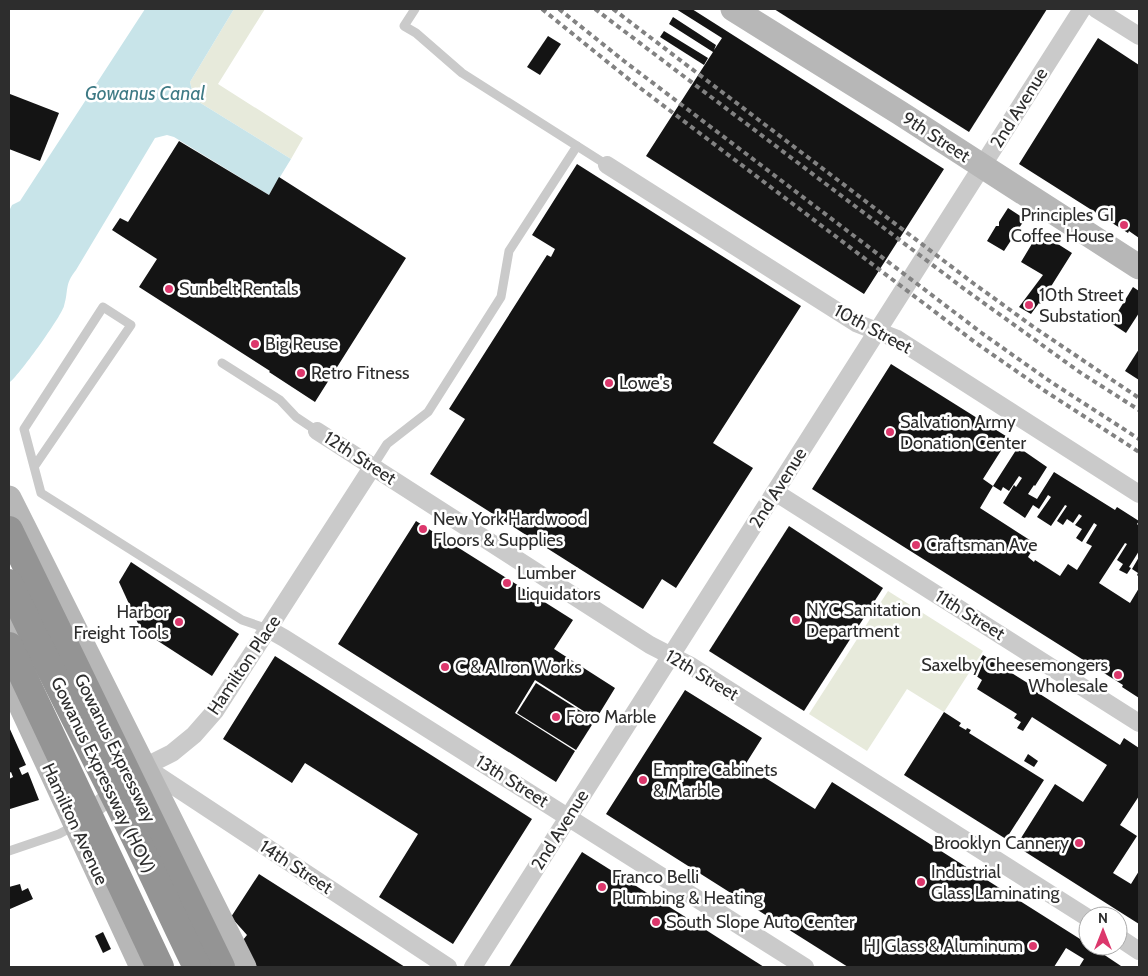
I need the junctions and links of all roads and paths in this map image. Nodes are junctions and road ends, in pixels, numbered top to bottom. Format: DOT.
graph roads {
  1 [pos="415,9"];
  2 [pos="733,9"];
  3 [pos="1082,9"];
  4 [pos="1096,9"];
  5 [pos="1139,36"];
  6 [pos="577,146"];
  7 [pos="607,165"];
  8 [pos="982,167"];
  9 [pos="1139,267"];
  10 [pos="877,332"];
  11 [pos="222,363"];
  12 [pos="317,431"];
  13 [pos="373,466"];
  14 [pos="34,467"];
  15 [pos="775,492"];
  16 [pos="1139,494"];
  17 [pos="9,498"];
  18 [pos="9,530"];
  19 [pos="9,583"];
  20 [pos="9,617"];
  21 [pos="268,629"];
  22 [pos="9,646"];
  23 [pos="671,655"];
  24 [pos="9,680"];
  25 [pos="1139,723"];
  26 [pos="138,774"];
  27 [pos="99,805"];
  28 [pos="569,816"];
  29 [pos="75,825"];
  30 [pos="9,851"];
  31 [pos="1078,912"];
  32 [pos="1128,944"];
  33 [pos="1139,951"];
  34 [pos="144,966"];
  35 [pos="197,967"];
  36 [pos="221,967"];
  37 [pos="239,967"];
  38 [pos="244,967"];
  39 [pos="448,967"];
  40 [pos="473,967"];
  41 [pos="805,967"];
  1 -- 6 [label="lane"];
  2 -- 8 [label="main road, 9th Street"];
  3 -- 8 [label="street, 2nd Avenue"];
  4 -- 5 [label="street"];
  6 -- 7 [label="lane"];
  6 -- 13 [label="lane"];
  7 -- 10 [label="street, 10th Street"];
  8 -- 9 [label="main road, 9th Street"];
  8 -- 10 [label="street, 2nd Avenue"];
  10 -- 15 [label="street, 2nd Avenue"];
  10 -- 16 [label="street, 10th Street"];
  11 -- 12 [label="lane"];
  12 -- 13 [label="street, 12th Street"];
  13 -- 21 [label="street, Hamilton Place"];
  13 -- 23 [label="street, 12th Street"];
  14 -- 14 [label="lane"];
  14 -- 21 [label="lane"];
  15 -- 23 [label="street, 2nd Avenue"];
  15 -- 25 [label="street, 11th Street"];
  17 -- 26 [label="main road"];
  18 -- 26 [label="highway, Gowanus Expressway"];
  19 -- 35 [label="highway, Gowanus Expressway (HOV)"];
  20 -- 27 [label="main road"];
  21 -- 26 [label="street, Hamilton Place"];
  21 -- 28 [label="street, 13th Street"];
  22 -- 34 [label="highway"];
  23 -- 28 [label="street, 2nd Avenue"];
  23 -- 31 [label="street, 12th Street"];
  24 -- 29 [label="main road, Hamilton Avenue"];
  26 -- 27 [label="street, Hamilton Place"];
  26 -- 36 [label="highway, Gowanus Expressway"];
  26 -- 37 [label="highway"];
  26 -- 38 [label="main road"];
  26 -- 39 [label="street, 14th Street"];
  27 -- 29 [label="street, Hamilton Place"];
  28 -- 40 [label="street, 2nd Avenue"];
  28 -- 41 [label="street, 13th Street"];
  29 -- 30 [label="lane"];
  29 -- 34 [label="main road, Hamilton Avenue"];
  32 -- 33 [label="street"];
}
